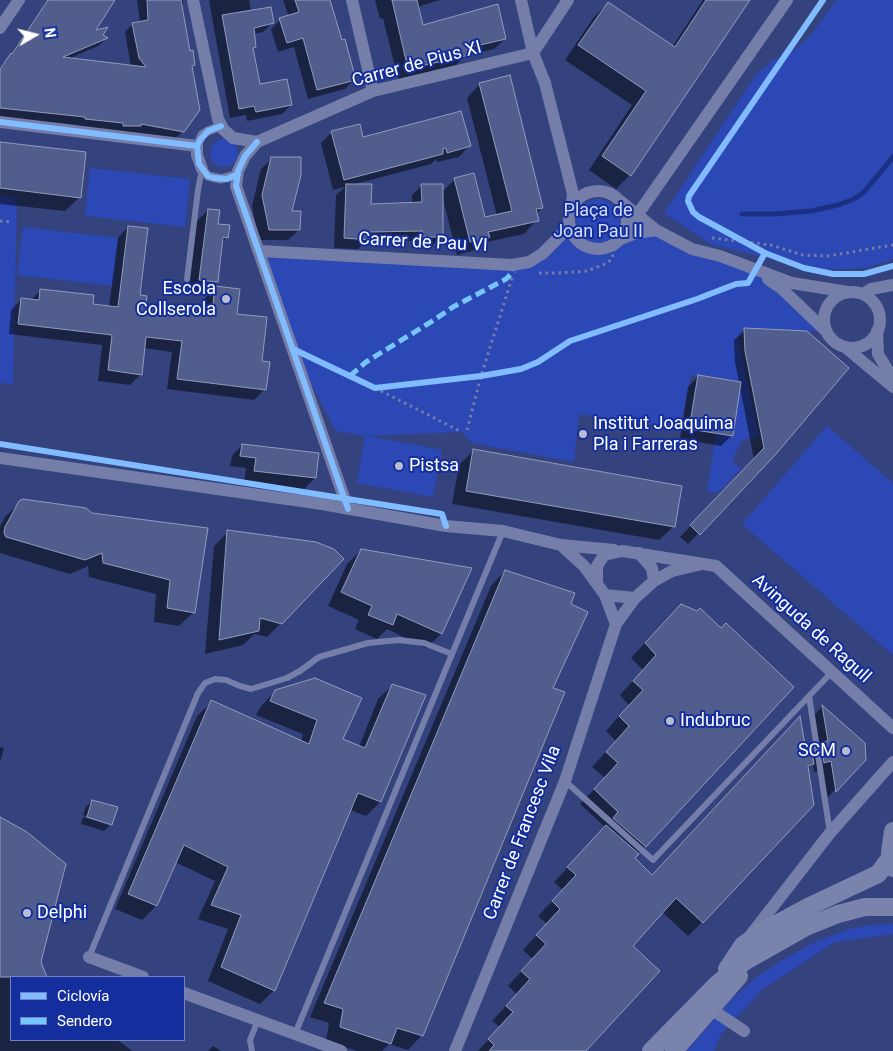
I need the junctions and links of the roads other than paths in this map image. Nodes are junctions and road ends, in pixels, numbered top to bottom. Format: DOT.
graph roads {
  1 [pos="19,0"];
  2 [pos="193,0"];
  3 [pos="352,0"];
  4 [pos="521,0"];
  5 [pos="568,0"];
  6 [pos="788,0"];
  7 [pos="0,28"];
  8 [pos="533,53"];
  9 [pos="373,91"];
  10 [pos="0,122"];
  11 [pos="221,126"];
  12 [pos="257,142"];
  13 [pos="197,146"];
  14 [pos="202,169"];
  15 [pos="238,174"];
  16 [pos="620,201"];
  17 [pos="648,201"];
  18 [pos="571,210"];
  19 [pos="638,215"];
  20 [pos="570,226"];
  21 [pos="656,230"];
  22 [pos="620,239"];
  23 [pos="260,251"];
  24 [pos="756,270"];
  25 [pos="187,279"];
  26 [pos="893,285"];
  27 [pos="848,292"];
  28 [pos="863,294"];
  29 [pos="877,330"];
  30 [pos="827,332"];
  31 [pos="845,347"];
  32 [pos="893,379"];
  33 [pos="893,387"];
  34 [pos="0,459"];
  35 [pos="348,508"];
  36 [pos="503,531"];
  37 [pos="561,545"];
  38 [pos="622,551"];
  39 [pos="639,553"];
  40 [pos="702,564"];
  41 [pos="654,581"];
  42 [pos="597,584"];
  43 [pos="605,596"];
  44 [pos="635,598"];
  45 [pos="616,624"];
  46 [pos="452,654"];
  47 [pos="832,672"];
  48 [pos="809,696"];
  49 [pos="893,728"];
  50 [pos="893,762"];
  51 [pos="565,781"];
  52 [pos="893,831"];
  53 [pos="830,833"];
  54 [pos="892,863"];
  55 [pos="893,907"];
  56 [pos="743,946"];
  57 [pos="771,947"];
  58 [pos="89,957"];
  59 [pos="140,976"];
  60 [pos="716,984"];
  61 [pos="185,992"];
  62 [pos="710,1009"];
  63 [pos="258,1020"];
  64 [pos="744,1031"];
  65 [pos="667,1033"];
  66 [pos="294,1034"];
  67 [pos="252,1051"];
  68 [pos="341,1051"];
  69 [pos="455,1051"];
  70 [pos="646,1051"];
  71 [pos="651,1051"];
  72 [pos="674,1051"];
  1 -- 7 [label="street"];
  2 -- 11 [label="street"];
  3 -- 9 [label="street"];
  4 -- 8 [label="street"];
  5 -- 8 [label="street"];
  6 -- 17 [label="street"];
  8 -- 9 [label="street, Carrer de Pius XI"];
  8 -- 18 [label="street"];
  9 -- 12 [label="street, Carrer de Pius XI"];
  10 -- 13 [label="street"];
  11 -- 12 [label="street"];
  11 -- 13 [label="street"];
  12 -- 15 [label="street"];
  13 -- 14 [label="street"];
  14 -- 15 [label="street"];
  14 -- 25 [label="lane"];
  15 -- 23 [label="street"];
  16 -- 18 [label="street"];
  16 -- 19 [label="street"];
  16 -- 22 [label="street"];
  17 -- 19 [label="street"];
  17 -- 21 [label="street"];
  18 -- 20 [label="street"];
  19 -- 21 [label="street"];
  19 -- 22 [label="street"];
  20 -- 22 [label="street"];
  20 -- 23 [label="street, Carrer de Pau VI"];
  21 -- 22 [label="street"];
  21 -- 24 [label="street"];
  23 -- 35 [label="street"];
  24 -- 27 [label="street"];
  24 -- 30 [label="street"];
  26 -- 28 [label="street"];
  27 -- 28 [label="street"];
  27 -- 30 [label="street"];
  28 -- 29 [label="street"];
  29 -- 31 [label="street"];
  29 -- 32 [label="street"];
  30 -- 31 [label="street"];
  31 -- 33 [label="street"];
  34 -- 35 [label="street"];
  35 -- 36 [label="street"];
  36 -- 37 [label="street"];
  36 -- 46 [label="lane"];
  37 -- 38 [label="street"];
  37 -- 42 [label="street"];
  38 -- 39 [label="street"];
  38 -- 42 [label="street"];
  39 -- 40 [label="street"];
  39 -- 41 [label="street"];
  40 -- 41 [label="street"];
  40 -- 47 [label="street, Avinguda de Ragull"];
  41 -- 44 [label="street"];
  42 -- 43 [label="street"];
  43 -- 44 [label="street"];
  43 -- 45 [label="street"];
  44 -- 45 [label="street, Carrer de Francesc Vila"];
  45 -- 51 [label="street, Carrer de Francesc Vila"];
  46 -- 58 [label="lane"];
  46 -- 66 [label="lane"];
  47 -- 48 [label="lane"];
  47 -- 49 [label="street, Avinguda de Ragull"];
  48 -- 51 [label="lane"];
  48 -- 53 [label="lane"];
  50 -- 53 [label="street"];
  51 -- 69 [label="street, Carrer de Francesc Vila"];
  52 -- 54 [label="main road"];
  53 -- 56 [label="street"];
  54 -- 56 [label="main road"];
  55 -- 57 [label="main road"];
  56 -- 60 [label="main road"];
  57 -- 60 [label="main road"];
  57 -- 62 [label="main road"];
  58 -- 59 [label="street"];
  60 -- 65 [label="main road"];
  61 -- 63 [label="street"];
  62 -- 64 [label="street"];
  62 -- 72 [label="main road"];
  63 -- 66 [label="street"];
  63 -- 67 [label="lane"];
  65 -- 70 [label="street"];
  65 -- 71 [label="main road"];
  66 -- 68 [label="street"];
}
